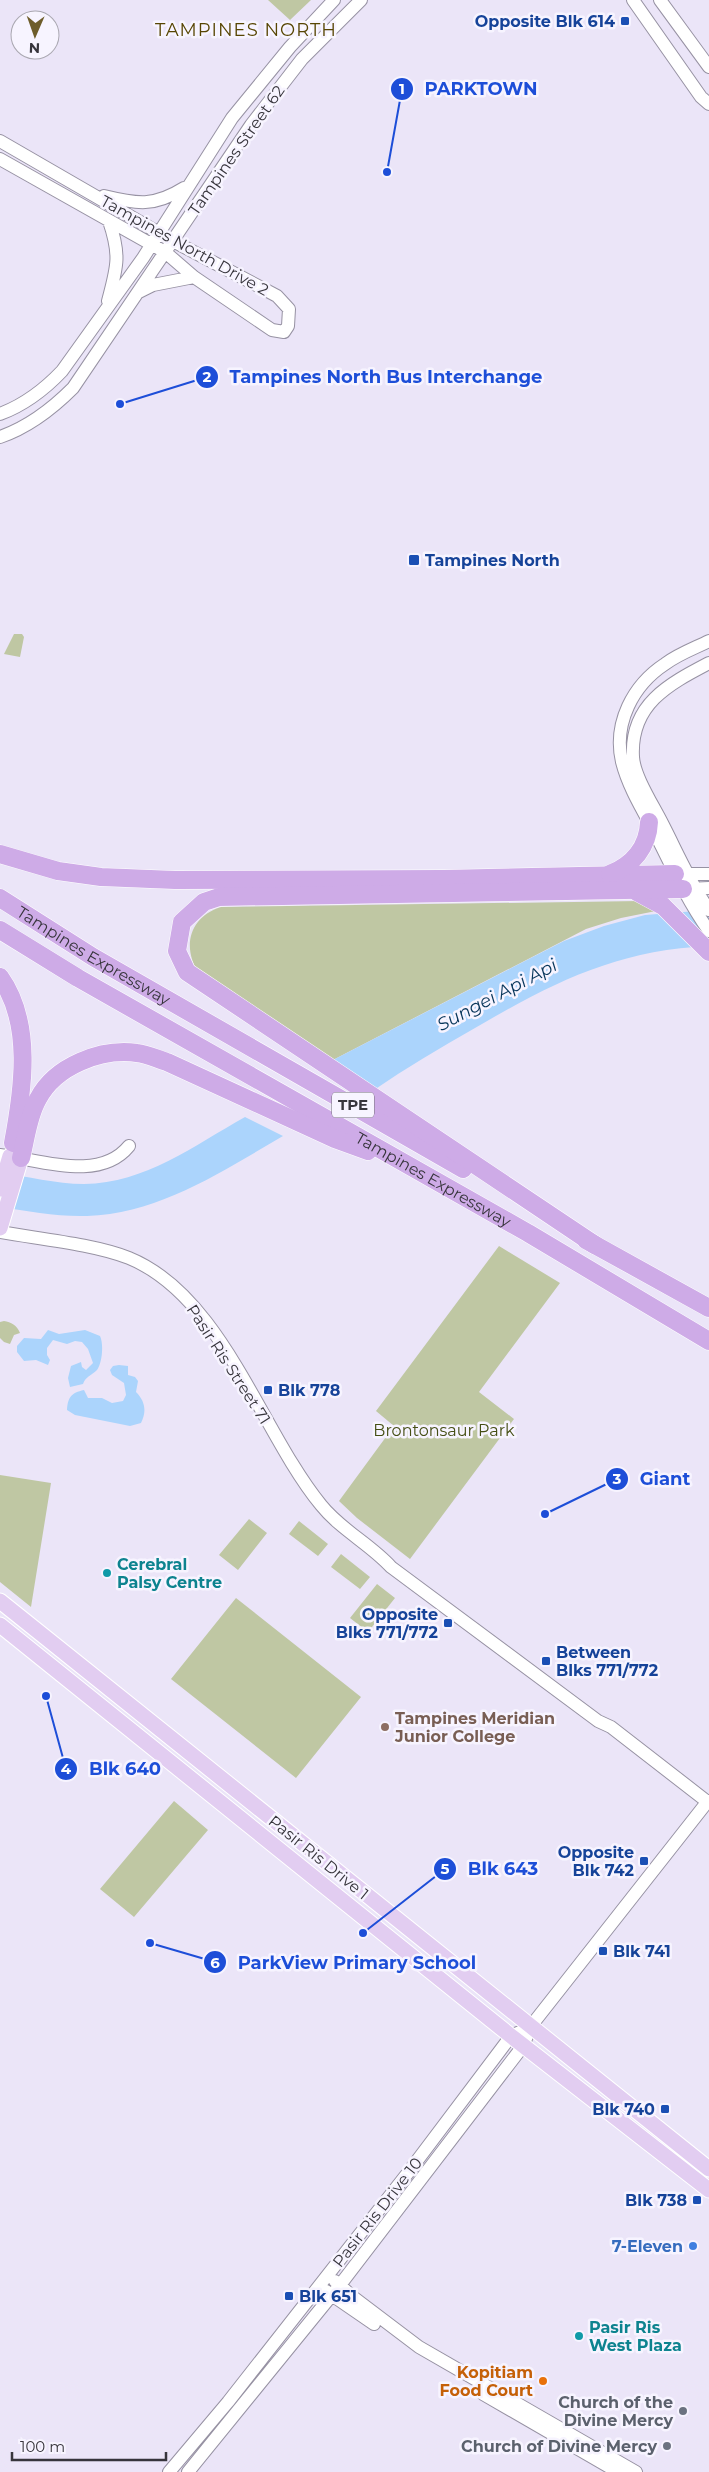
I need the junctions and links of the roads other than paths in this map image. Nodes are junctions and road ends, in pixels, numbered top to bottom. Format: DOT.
graph roads {
  1 [pos="334,0"];
  2 [pos="361,0"];
  3 [pos="632,0"];
  4 [pos="660,0"];
  5 [pos="709,67"];
  6 [pos="709,104"];
  7 [pos="0,141"];
  8 [pos="0,159"];
  9 [pos="186,187"];
  10 [pos="90,192"];
  11 [pos="109,221"];
  12 [pos="159,232"];
  13 [pos="172,241"];
  14 [pos="152,245"];
  15 [pos="165,252"];
  16 [pos="194,277"];
  17 [pos="137,293"];
  18 [pos="107,307"];
  19 [pos="105,342"];
  20 [pos="79,346"];
  21 [pos="0,414"];
  22 [pos="0,437"];
  23 [pos="709,641"];
  24 [pos="709,662"];
  25 [pos="649,822"];
  26 [pos="0,854"];
  27 [pos="709,874"];
  28 [pos="605,876"];
  29 [pos="686,886"];
  30 [pos="709,888"];
  31 [pos="632,890"];
  32 [pos="0,898"];
  33 [pos="707,907"];
  34 [pos="0,930"];
  35 [pos="709,931"];
  36 [pos="709,952"];
  37 [pos="0,977"];
  38 [pos="129,1146"];
  39 [pos="11,1163"];
  40 [pos="412,1166"];
  41 [pos="0,1189"];
  42 [pos="1,1226"];
  43 [pos="595,1245"];
  44 [pos="630,1294"];
  45 [pos="709,1308"];
  46 [pos="709,1341"];
  47 [pos="709,1348"];
  48 [pos="0,1601"];
  49 [pos="0,1625"];
  50 [pos="709,1802"];
  51 [pos="530,2026"];
  52 [pos="517,2041"];
  53 [pos="709,2169"];
  54 [pos="709,2190"];
  55 [pos="364,2228"];
  56 [pos="377,2237"];
  57 [pos="327,2275"];
  58 [pos="340,2285"];
  59 [pos="318,2286"];
  60 [pos="332,2295"];
  61 [pos="169,2472"];
  62 [pos="188,2472"];
  63 [pos="618,2472"];
  64 [pos="636,2472"];
  1 -- 9 [label="street, Tampines Street 62"];
  2 -- 13 [label="street, Tampines Street 62"];
  3 -- 6 [label="street"];
  4 -- 5 [label="street"];
  7 -- 10 [label="street, Tampines North Drive 2"];
  8 -- 11 [label="street, Tampines North Drive 2"];
  9 -- 10 [label="street"];
  9 -- 12 [label="street, Tampines Street 62"];
  10 -- 12 [label="street, Tampines North Drive 2"];
  11 -- 14 [label="street, Tampines North Drive 2"];
  11 -- 18 [label="street"];
  12 -- 13 [label="street, Tampines North Drive 2"];
  12 -- 14 [label="street, Tampines Street 62"];
  13 -- 15 [label="street, Tampines Street 62"];
  13 -- 16 [label="street, Tampines North Drive 2"];
  14 -- 15 [label="street, Tampines North Drive 2"];
  14 -- 18 [label="street, Tampines Street 62"];
  15 -- 16 [label="street, Tampines North Drive 2"];
  15 -- 17 [label="street, Tampines Street 62"];
  16 -- 17 [label="street"];
  17 -- 19 [label="street, Tampines Street 62"];
  18 -- 20 [label="street, Tampines Street 62"];
  19 -- 20 [label="street"];
  19 -- 22 [label="street, Tampines Street 62"];
  20 -- 21 [label="street, Tampines Street 62"];
  23 -- 25 [label="street"];
  24 -- 29 [label="street"];
  25 -- 28 [label="highway"];
  25 -- 29 [label="street"];
  26 -- 28 [label="highway"];
  27 -- 29 [label="street"];
  28 -- 29 [label="highway"];
  29 -- 30 [label="street"];
  29 -- 31 [label="highway"];
  29 -- 33 [label="street"];
  29 -- 35 [label="street"];
  31 -- 36 [label="highway"];
  31 -- 43 [label="highway"];
  32 -- 43 [label="highway, Tampines Expressway / TPE"];
  34 -- 40 [label="highway, Tampines Expressway / TPE"];
  37 -- 39 [label="highway"];
  38 -- 39 [label="street"];
  39 -- 40 [label="highway"];
  39 -- 41 [label="main road"];
  39 -- 42 [label="main road"];
  40 -- 44 [label="highway, Tampines Expressway / TPE"];
  42 -- 50 [label="street, Pasir Ris Street 71"];
  43 -- 45 [label="highway, Tampines Expressway / TPE"];
  44 -- 46 [label="highway, Tampines Expressway / TPE"];
  44 -- 47 [label="highway"];
  48 -- 51 [label="main road, Pasir Ris Drive 1"];
  49 -- 52 [label="main road, Pasir Ris Drive 1"];
  50 -- 51 [label="street, Pasir Ris Drive 10"];
  51 -- 52 [label="street, Pasir Ris Drive 10"];
  51 -- 53 [label="main road, Pasir Ris Drive 1"];
  52 -- 54 [label="main road, Pasir Ris Drive 1"];
  52 -- 55 [label="street, Pasir Ris Drive 10"];
  52 -- 56 [label="street, Pasir Ris Drive 10"];
  55 -- 56 [label="street"];
  55 -- 57 [label="street, Pasir Ris Drive 10"];
  56 -- 58 [label="street, Pasir Ris Drive 10"];
  57 -- 58 [label="street"];
  57 -- 59 [label="street, Pasir Ris Drive 10"];
  58 -- 60 [label="street, Pasir Ris Drive 10"];
  58 -- 64 [label="street"];
  59 -- 60 [label="street"];
  59 -- 61 [label="street, Pasir Ris Drive 10"];
  60 -- 62 [label="street, Pasir Ris Drive 10"];
  60 -- 63 [label="street"];
}
